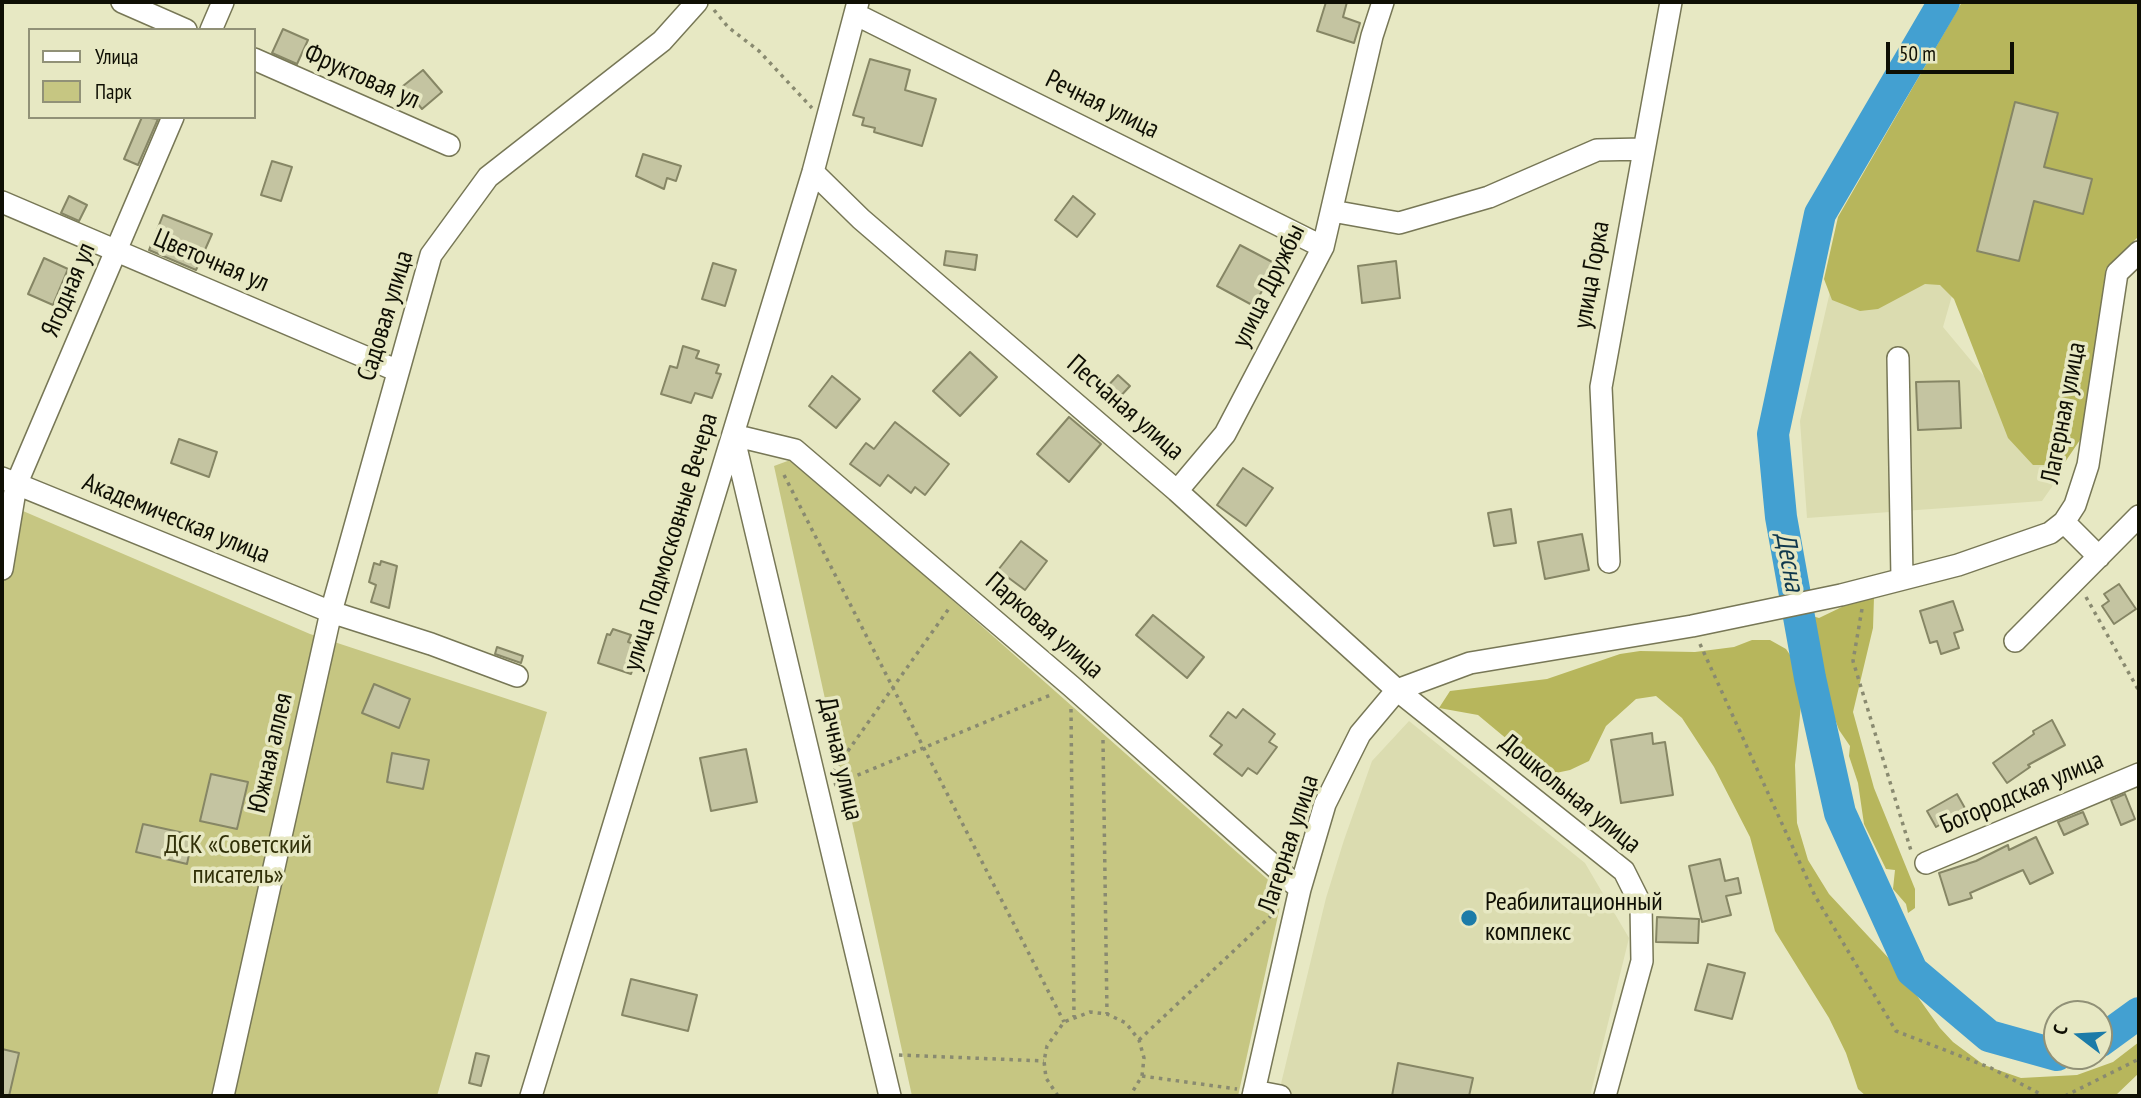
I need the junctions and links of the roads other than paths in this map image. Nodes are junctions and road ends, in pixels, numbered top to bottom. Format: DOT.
graph roads {
  1 [pos="122,2"];
  2 [pos="223,2"];
  3 [pos="697,2"];
  4 [pos="1383,2"];
  5 [pos="1671,2"];
  6 [pos="857,8"];
  7 [pos="181,28"];
  8 [pos="212,28"];
  9 [pos="256,61"];
  10 [pos="172,119"];
  11 [pos="449,145"];
  12 [pos="1643,149"];
  13 [pos="813,172"];
  14 [pos="2,202"];
  15 [pos="1332,211"];
  16 [pos="1323,247"];
  17 [pos="116,251"];
  18 [pos="2139,252"];
  19 [pos="1898,358"];
  20 [pos="398,371"];
  21 [pos="733,435"];
  22 [pos="9,482"];
  23 [pos="1177,491"];
  24 [pos="2139,516"];
  25 [pos="2064,522"];
  26 [pos="2099,557"];
  27 [pos="1609,562"];
  28 [pos="2,569"];
  29 [pos="1902,578"];
  30 [pos="329,620"];
  31 [pos="2015,641"];
  32 [pos="517,676"];
  33 [pos="1397,691"];
  34 [pos="2139,774"];
  35 [pos="1926,863"];
  36 [pos="1300,889"];
  37 [pos="1253,1094"];
  38 [pos="223,1096"];
  39 [pos="531,1096"];
  40 [pos="890,1096"];
  41 [pos="1280,1096"];
  42 [pos="1605,1096"];
  1 -- 7 [label="street"];
  2 -- 8 [label="street"];
  3 -- 20 [label="street, Садовая улица"];
  4 -- 15 [label="street, улица Дружбы"];
  5 -- 12 [label="street, улица Горка"];
  6 -- 13 [label="street, улица Подмосковные Вечера"];
  6 -- 16 [label="street, Речная улица"];
  9 -- 11 [label="street, Фруктовая ул"];
  10 -- 17 [label="street, Ягодная ул"];
  12 -- 15 [label="street"];
  12 -- 27 [label="street, улица Горка"];
  13 -- 21 [label="street, улица Подмосковные Вечера"];
  13 -- 23 [label="street, Песчаная улица"];
  14 -- 17 [label="street, Цветочная ул"];
  15 -- 16 [label="street, улица Дружбы"];
  16 -- 23 [label="street, улица Дружбы"];
  17 -- 20 [label="street, Цветочная ул"];
  17 -- 22 [label="street, Ягодная ул"];
  18 -- 25 [label="street, Лагерная улица"];
  19 -- 29 [label="street"];
  20 -- 30 [label="street, Садовая улица"];
  21 -- 36 [label="street, Парковая улица"];
  21 -- 39 [label="street, улица Подмосковные Вечера"];
  21 -- 40 [label="street, Дачная улица"];
  22 -- 28 [label="street, Ягодная ул"];
  22 -- 30 [label="street, Академическая улица"];
  23 -- 33 [label="street, Песчаная улица"];
  24 -- 26 [label="street"];
  25 -- 26 [label="street"];
  25 -- 29 [label="street, Лагерная улица"];
  26 -- 31 [label="street"];
  29 -- 33 [label="street, Лагерная улица"];
  30 -- 32 [label="street, Академическая улица"];
  30 -- 38 [label="street, Южная аллея"];
  33 -- 36 [label="street, Лагерная улица"];
  33 -- 42 [label="street, Дошкольная улица"];
  34 -- 35 [label="street, Богородская улица"];
  36 -- 37 [label="street, Лагерная улица"];
  37 -- 41 [label="street"];
}
